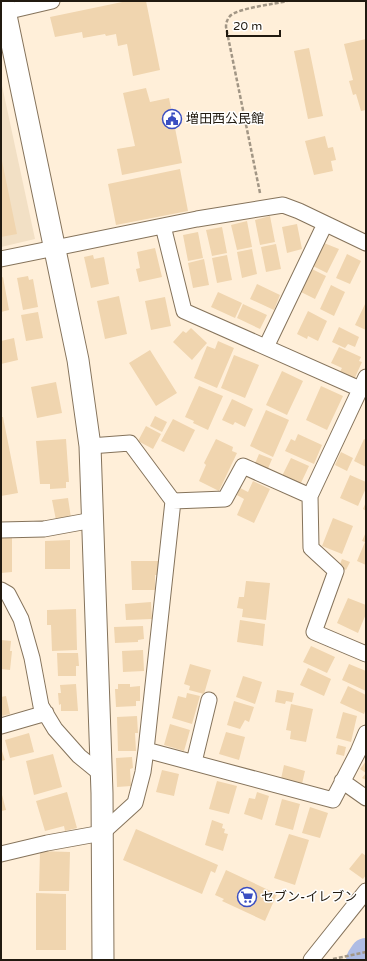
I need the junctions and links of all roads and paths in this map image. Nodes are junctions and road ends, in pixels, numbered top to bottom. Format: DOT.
graph roads {
  1 [pos="52,1"];
  2 [pos="287,1"];
  3 [pos="4,6"];
  4 [pos="263,207"];
  5 [pos="325,224"];
  6 [pos="163,226"];
  7 [pos="366,243"];
  8 [pos="56,249"];
  9 [pos="1,259"];
  10 [pos="266,347"];
  11 [pos="363,383"];
  12 [pos="90,446"];
  13 [pos="310,496"];
  14 [pos="173,502"];
  15 [pos="93,520"];
  16 [pos="1,530"];
  17 [pos="1,590"];
  18 [pos="366,654"];
  19 [pos="209,700"];
  20 [pos="46,713"];
  21 [pos="1,726"];
  22 [pos="366,733"];
  23 [pos="146,750"];
  24 [pos="194,762"];
  25 [pos="101,774"];
  26 [pos="342,781"];
  27 [pos="366,798"];
  28 [pos="102,833"];
  29 [pos="1,854"];
  30 [pos="366,891"];
  31 [pos="366,952"];
  32 [pos="103,960"];
  33 [pos="311,960"];
  34 [pos="327,960"];
  1 -- 3 [label="street"];
  2 -- 4 [label="path"];
  3 -- 8 [label="street"];
  4 -- 5 [label="street"];
  4 -- 6 [label="street"];
  5 -- 7 [label="street"];
  5 -- 10 [label="street"];
  6 -- 8 [label="street"];
  6 -- 10 [label="street"];
  8 -- 9 [label="street"];
  8 -- 12 [label="street"];
  10 -- 11 [label="street"];
  11 -- 13 [label="street"];
  12 -- 14 [label="street"];
  12 -- 15 [label="street"];
  13 -- 14 [label="street"];
  13 -- 18 [label="street"];
  14 -- 23 [label="street"];
  15 -- 16 [label="street"];
  15 -- 25 [label="street"];
  17 -- 20 [label="street"];
  19 -- 24 [label="street"];
  20 -- 21 [label="street"];
  20 -- 25 [label="street"];
  22 -- 26 [label="street"];
  23 -- 24 [label="street"];
  23 -- 28 [label="street"];
  24 -- 26 [label="street"];
  25 -- 28 [label="street"];
  26 -- 27 [label="street"];
  28 -- 29 [label="street"];
  28 -- 32 [label="street"];
  30 -- 33 [label="street"];
  31 -- 34 [label="path"];
}
